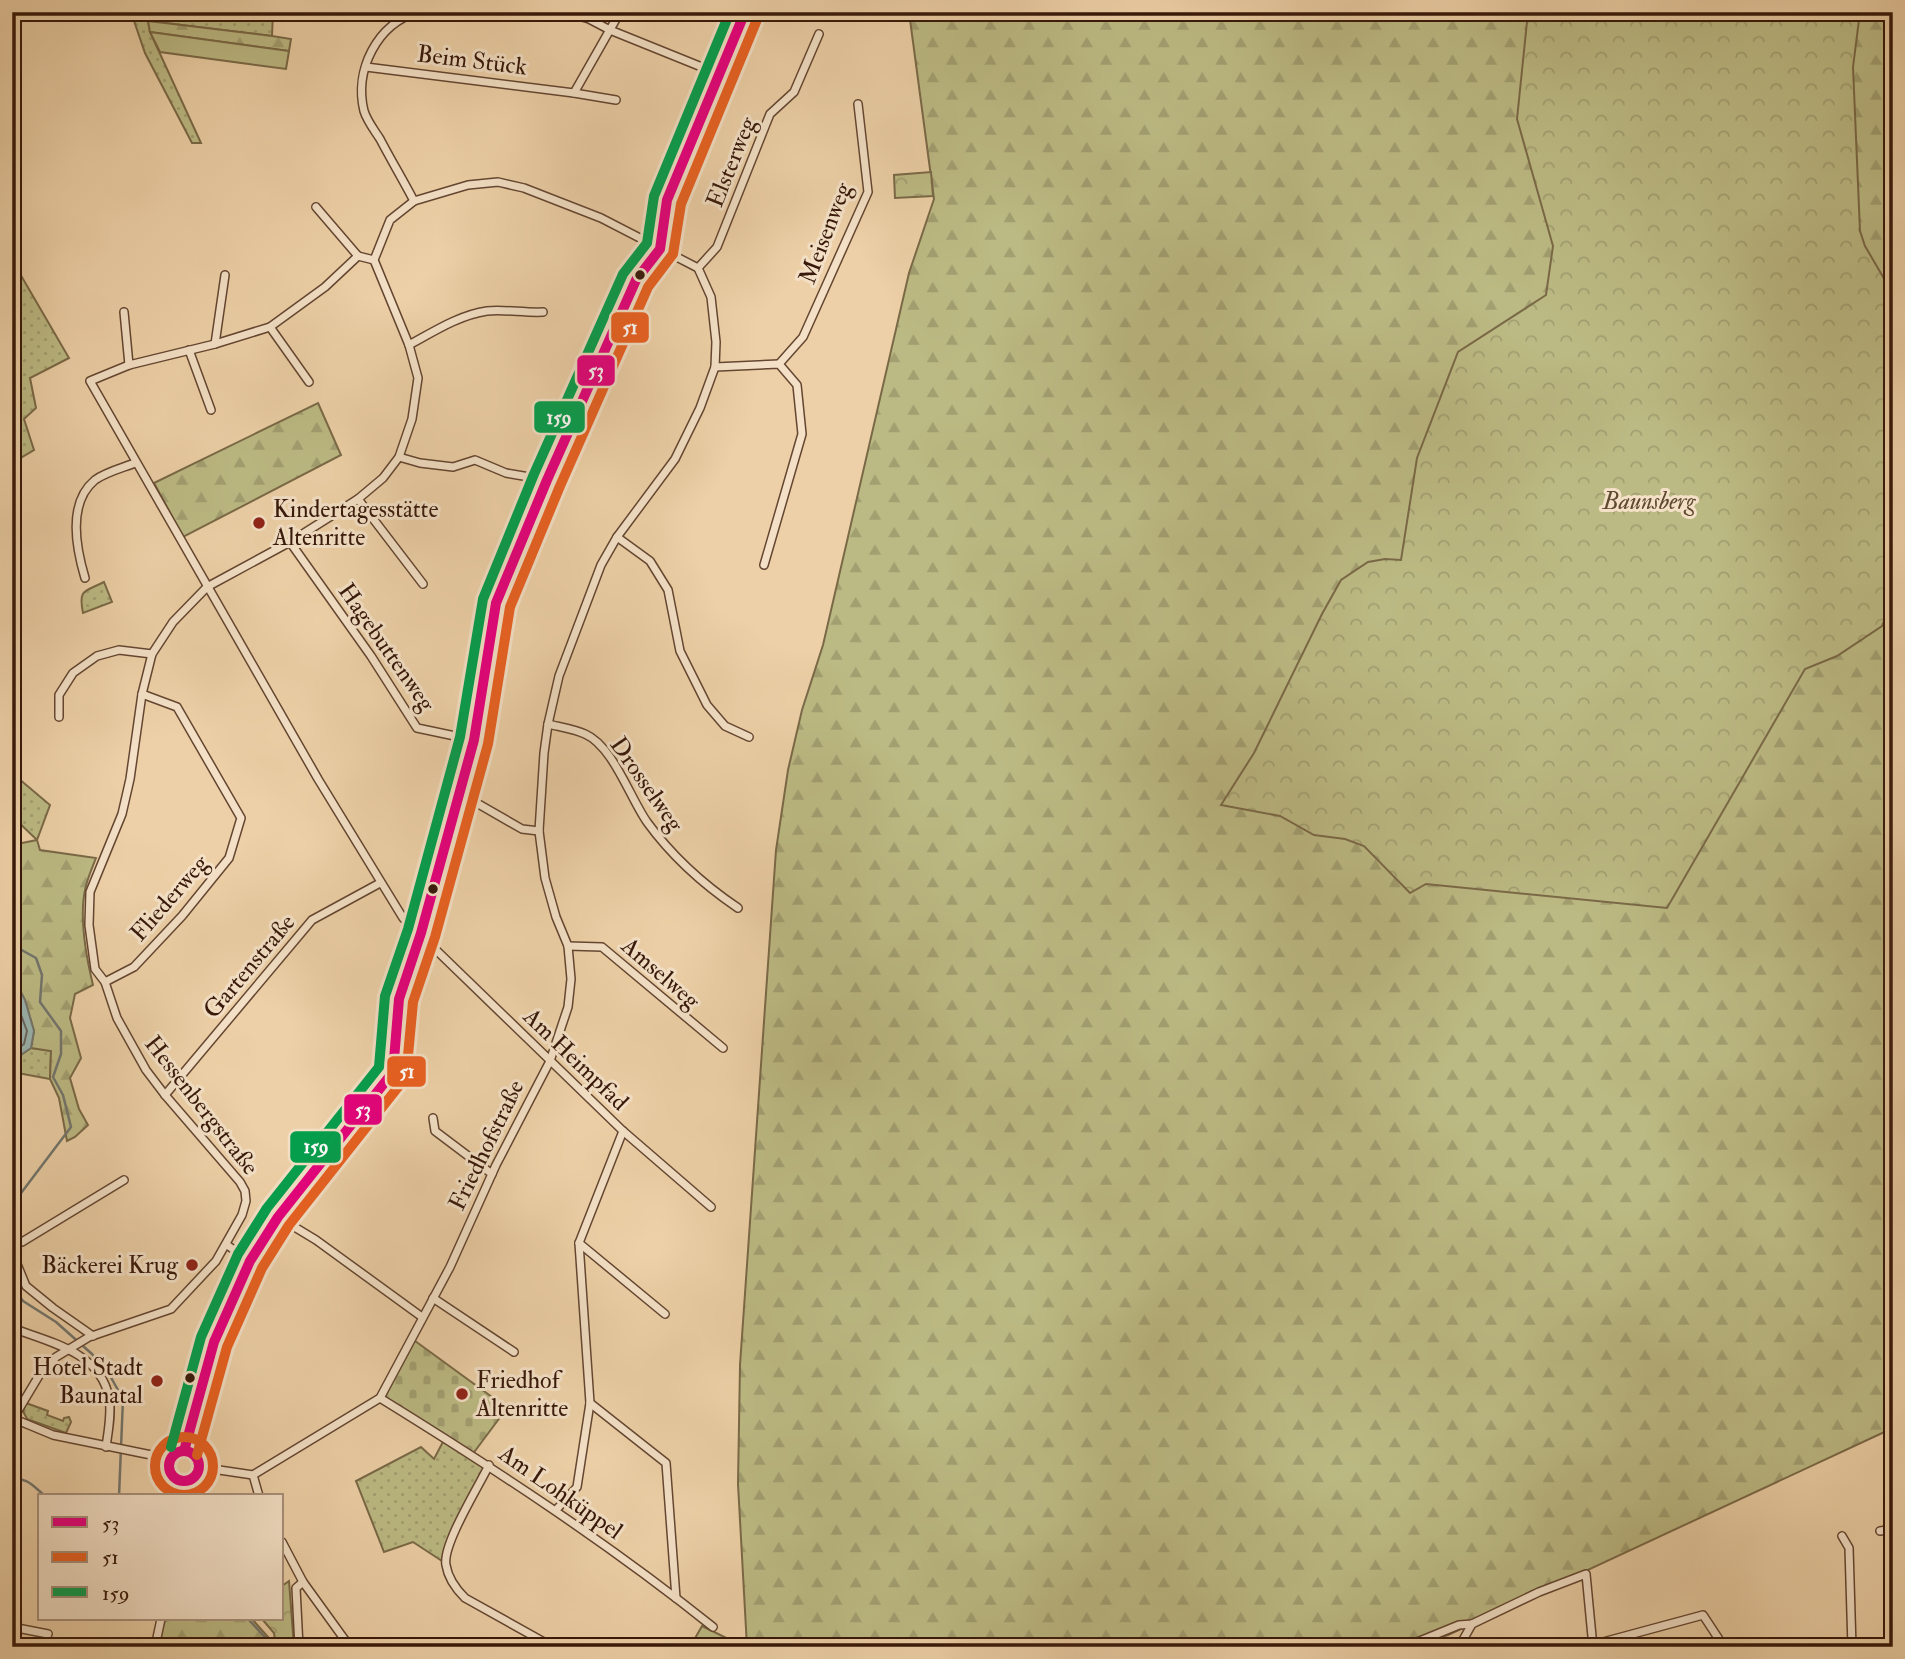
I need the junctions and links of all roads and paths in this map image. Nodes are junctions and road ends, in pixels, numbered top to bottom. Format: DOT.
graph roads {
  1 [pos="418,12"];
  2 [pos="565,12"];
  3 [pos="620,12"];
  4 [pos="745,12"];
  5 [pos="610,30"];
  6 [pos="819,34"];
  7 [pos="366,67"];
  8 [pos="719,74"];
  9 [pos="574,93"];
  10 [pos="616,100"];
  11 [pos="858,104"];
  12 [pos="414,201"];
  13 [pos="316,207"];
  14 [pos="660,249"];
  15 [pos="358,256"];
  16 [pos="374,260"];
  17 [pos="698,268"];
  18 [pos="225,275"];
  19 [pos="124,312"];
  20 [pos="543,312"];
  21 [pos="270,327"];
  22 [pos="215,344"];
  23 [pos="409,345"];
  24 [pos="189,350"];
  25 [pos="779,364"];
  26 [pos="129,365"];
  27 [pos="715,367"];
  28 [pos="309,382"];
  29 [pos="211,410"];
  30 [pos="399,457"];
  31 [pos="135,463"];
  32 [pos="547,480"];
  33 [pos="358,499"];
  34 [pos="617,537"];
  35 [pos="290,541"];
  36 [pos="764,565"];
  37 [pos="85,578"];
  38 [pos="423,584"];
  39 [pos="207,587"];
  40 [pos="152,654"];
  41 [pos="142,694"];
  42 [pos="60,717"];
  43 [pos="548,724"];
  44 [pos="749,737"];
  45 [pos="474,740"];
  46 [pos="461,794"];
  47 [pos="539,831"];
  48 [pos="380,883"];
  49 [pos="738,908"];
  50 [pos="421,933"];
  51 [pos="568,946"];
  52 [pos="105,982"];
  53 [pos="723,1048"];
  54 [pos="550,1061"];
  55 [pos="165,1095"];
  56 [pos="433,1118"];
  57 [pos="623,1130"];
  58 [pos="492,1174"];
  59 [pos="124,1180"];
  60 [pos="711,1206"];
  61 [pos="278,1217"];
  62 [pos="579,1243"];
  63 [pos="12,1245"];
  64 [pos="227,1245"];
  65 [pos="12,1252"];
  66 [pos="250,1261"];
  67 [pos="433,1297"];
  68 [pos="665,1314"];
  69 [pos="422,1317"];
  70 [pos="12,1328"];
  71 [pos="90,1338"];
  72 [pos="74,1347"];
  73 [pos="514,1352"];
  74 [pos="380,1398"];
  75 [pos="590,1403"];
  76 [pos="13,1419"];
  77 [pos="106,1447"];
  78 [pos="184,1451"];
  79 [pos="171,1459"];
  80 [pos="489,1465"];
  81 [pos="199,1468"];
  82 [pos="253,1475"];
  83 [pos="182,1480"];
  84 [pos="179,1494"];
  85 [pos="258,1494"];
  86 [pos="556,1510"];
  87 [pos="1893,1529"];
  88 [pos="1880,1531"];
  89 [pos="1842,1536"];
  90 [pos="284,1546"];
  91 [pos="303,1581"];
  92 [pos="676,1598"];
  93 [pos="161,1620"];
  94 [pos="1472,1624"];
  95 [pos="12,1627"];
  96 [pos="713,1628"];
  97 [pos="48,1634"];
  98 [pos="1592,1646"];
  99 [pos="155,1647"];
  100 [pos="299,1647"];
  101 [pos="350,1647"];
  102 [pos="553,1647"];
  103 [pos="1405,1647"];
  104 [pos="1459,1647"];
  105 [pos="1724,1647"];
  106 [pos="1852,1647"];
  1 -- 7 [label="street"];
  2 -- 5 [label="street"];
  3 -- 5 [label="street"];
  4 -- 8 [label="street"];
  5 -- 8 [label="street"];
  5 -- 9 [label="street"];
  6 -- 17 [label="street, Elsterweg"];
  7 -- 9 [label="street, Beim Stück"];
  7 -- 12 [label="street"];
  8 -- 14 [label="street"];
  9 -- 10 [label="street, Beim Stück"];
  11 -- 25 [label="street, Meisenweg"];
  12 -- 14 [label="street"];
  12 -- 16 [label="street"];
  13 -- 15 [label="street"];
  14 -- 17 [label="street"];
  14 -- 32 [label="street"];
  15 -- 16 [label="street"];
  15 -- 21 [label="street"];
  16 -- 23 [label="street, Hessenbergstraße"];
  17 -- 27 [label="street"];
  18 -- 22 [label="street"];
  19 -- 26 [label="street"];
  20 -- 23 [label="street"];
  21 -- 22 [label="street"];
  21 -- 28 [label="street"];
  22 -- 24 [label="street"];
  23 -- 30 [label="street, Hessenbergstraße"];
  24 -- 26 [label="street"];
  24 -- 29 [label="street"];
  25 -- 27 [label="street"];
  25 -- 36 [label="street"];
  26 -- 31 [label="street, Am Heimpfad"];
  27 -- 34 [label="street, Friedhofstraße"];
  30 -- 32 [label="street"];
  30 -- 33 [label="street, Hessenbergstraße"];
  31 -- 37 [label="street"];
  31 -- 39 [label="street, Am Heimpfad"];
  32 -- 45 [label="street"];
  33 -- 35 [label="street, Hessenbergstraße"];
  33 -- 38 [label="street"];
  34 -- 43 [label="street, Friedhofstraße"];
  34 -- 44 [label="street"];
  35 -- 39 [label="street, Hessenbergstraße"];
  35 -- 45 [label="street, Hagebuttenweg"];
  39 -- 40 [label="street, Hessenbergstraße"];
  39 -- 48 [label="street, Am Heimpfad"];
  40 -- 41 [label="street, Hessenbergstraße"];
  40 -- 42 [label="street"];
  41 -- 52 [label="street, Hessenbergstraße"];
  41 -- 52 [label="street, Fliederweg"];
  43 -- 47 [label="street, Friedhofstraße"];
  43 -- 49 [label="street, Drosselweg"];
  45 -- 46 [label="street"];
  46 -- 47 [label="street"];
  46 -- 50 [label="street"];
  47 -- 51 [label="street, Friedhofstraße"];
  48 -- 50 [label="street, Am Heimpfad"];
  48 -- 55 [label="street, Gartenstraße"];
  50 -- 54 [label="street, Am Heimpfad"];
  50 -- 61 [label="street"];
  51 -- 53 [label="street, Amselweg"];
  51 -- 54 [label="street, Friedhofstraße"];
  52 -- 55 [label="street, Hessenbergstraße"];
  54 -- 57 [label="street, Am Heimpfad"];
  54 -- 58 [label="street, Friedhofstraße"];
  55 -- 64 [label="street, Hessenbergstraße"];
  56 -- 58 [label="street"];
  57 -- 60 [label="street, Am Heimpfad"];
  57 -- 62 [label="street"];
  58 -- 67 [label="street, Friedhofstraße"];
  59 -- 63 [label="street"];
  61 -- 66 [label="street"];
  61 -- 69 [label="street"];
  62 -- 68 [label="street"];
  62 -- 75 [label="street"];
  64 -- 66 [label="street"];
  64 -- 71 [label="street"];
  65 -- 71 [label="street"];
  66 -- 78 [label="street"];
  67 -- 69 [label="street, Friedhofstraße"];
  67 -- 73 [label="street"];
  69 -- 74 [label="street, Friedhofstraße"];
  70 -- 72 [label="street"];
  71 -- 72 [label="street"];
  72 -- 76 [label="street"];
  72 -- 77 [label="street"];
  74 -- 80 [label="street, Am Lohküppel"];
  74 -- 82 [label="street"];
  75 -- 86 [label="street"];
  75 -- 92 [label="street"];
  76 -- 77 [label="street"];
  77 -- 79 [label="street"];
  78 -- 79 [label="street"];
  78 -- 81 [label="street"];
  79 -- 83 [label="street"];
  80 -- 86 [label="street, Am Lohküppel"];
  80 -- 102 [label="street"];
  81 -- 82 [label="street"];
  81 -- 83 [label="street"];
  82 -- 85 [label="street"];
  83 -- 84 [label="street"];
  86 -- 92 [label="street, Am Lohküppel"];
  87 -- 88 [label="street"];
  89 -- 106 [label="street"];
  90 -- 91 [label="street"];
  91 -- 100 [label="street"];
  91 -- 101 [label="street"];
  92 -- 96 [label="street, Am Lohküppel"];
  93 -- 99 [label="street"];
  94 -- 98 [label="street"];
  94 -- 103 [label="street"];
  94 -- 104 [label="street"];
  95 -- 97 [label="street"];
  98 -- 105 [label="street"];
}
